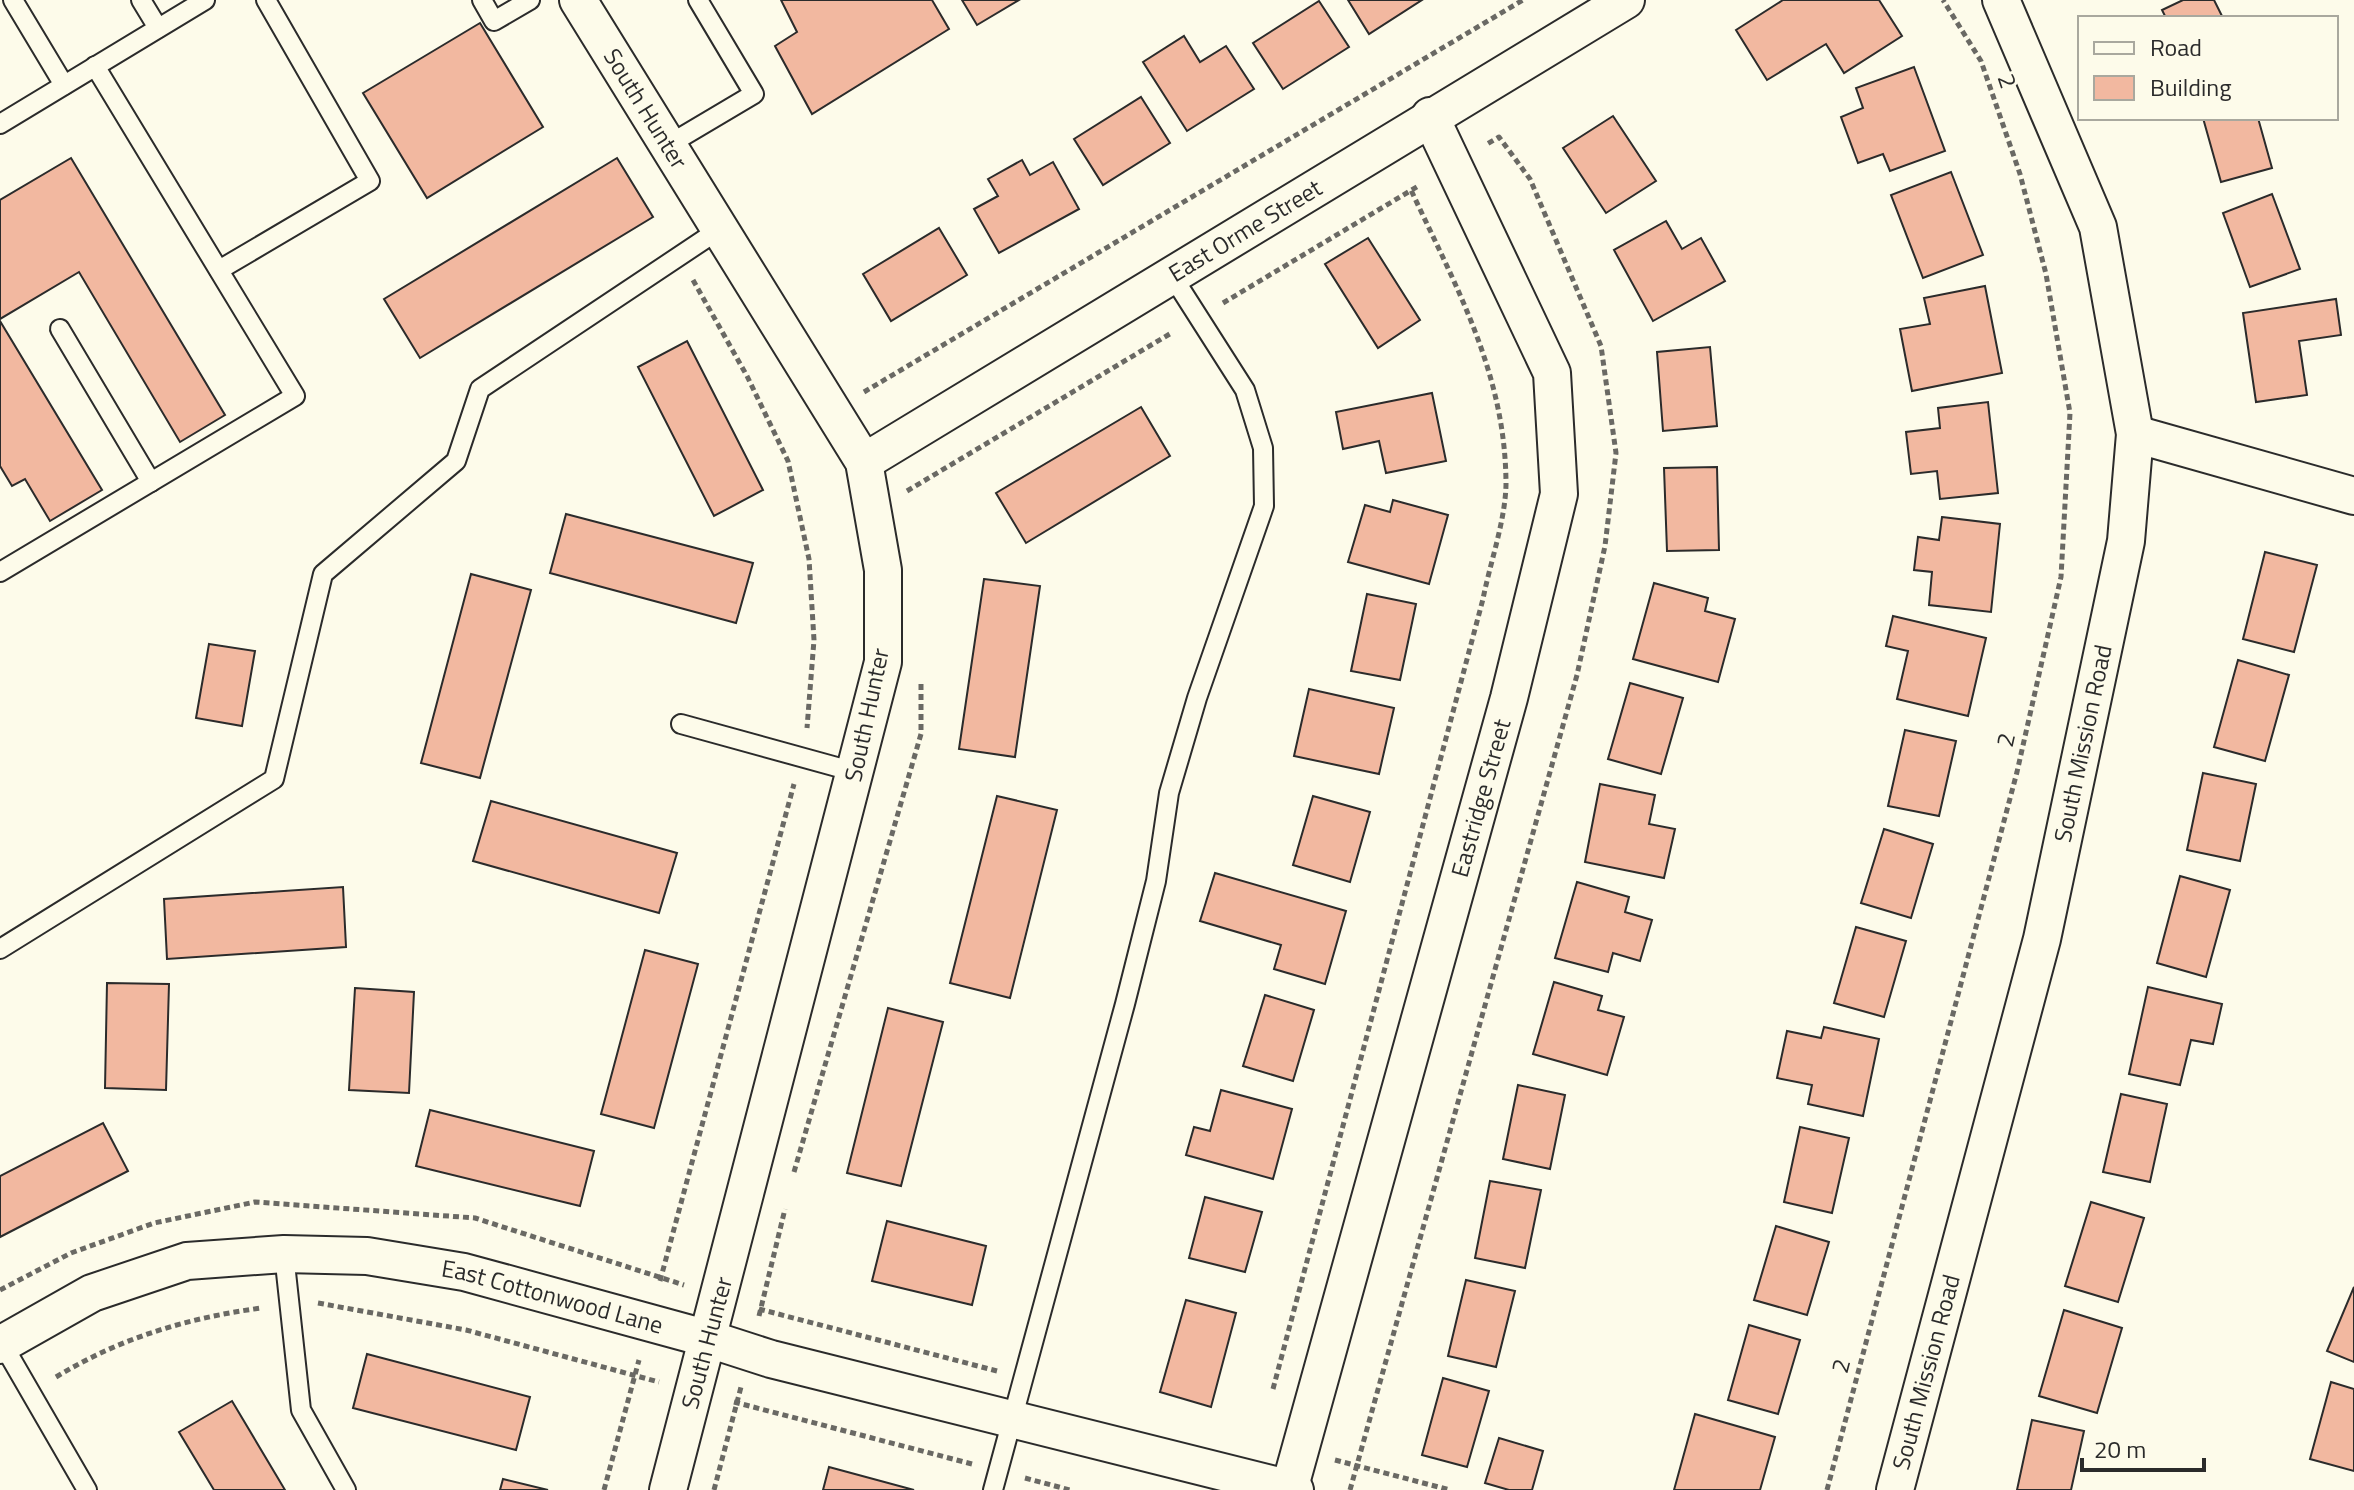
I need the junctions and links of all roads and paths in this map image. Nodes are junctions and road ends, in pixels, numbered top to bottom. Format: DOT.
graph roads {
  1 [pos="13,0"];
  2 [pos="141,0"];
  3 [pos="205,0"];
  4 [pos="266,0"];
  5 [pos="482,0"];
  6 [pos="530,0"];
  7 [pos="578,0"];
  8 [pos="698,0"];
  9 [pos="1523,0"];
  10 [pos="1626,0"];
  11 [pos="1943,0"];
  12 [pos="2001,0"];
  13 [pos="158,28"];
  14 [pos="95,66"];
  15 [pos="64,85"];
  16 [pos="1430,116"];
  17 [pos="0,124"];
  18 [pos="668,145"];
  19 [pos="1411,190"];
  20 [pos="720,229"];
  21 [pos="679,255"];
  22 [pos="219,270"];
  23 [pos="1171,274"];
  24 [pos="60,329"];
  25 [pos="857,396"];
  26 [pos="2135,434"];
  27 [pos="864,462"];
  28 [pos="151,482"];
  29 [pos="2354,496"];
  30 [pos="0,572"];
  31 [pos="681,724"];
  32 [pos="802,757"];
  33 [pos="855,772"];
  34 [pos="0,949"];
  35 [pos="284,1254"];
  36 [pos="287,1305"];
  37 [pos="649,1323"];
  38 [pos="709,1339"];
  39 [pos="1,1344"];
  40 [pos="635,1375"];
  41 [pos="695,1391"];
  42 [pos="29,1393"];
  43 [pos="1272,1394"];
  44 [pos="1012,1419"];
  45 [pos="998,1471"];
  46 [pos="87,1490"];
  47 [pos="346,1490"];
  48 [pos="604,1490"];
  49 [pos="668,1490"];
  50 [pos="993,1490"];
  51 [pos="1070,1490"];
  52 [pos="1291,1490"];
  53 [pos="1827,1490"];
  54 [pos="1895,1490"];
  1 -- 15 [label="lane"];
  2 -- 13 [label="lane"];
  3 -- 13 [label="lane"];
  4 -- 22 [label="lane"];
  5 -- 6 [label="lane"];
  7 -- 18 [label="street, South Hunter"];
  8 -- 18 [label="lane"];
  9 -- 25 [label="path"];
  10 -- 16 [label="street, East Orme Street"];
  11 -- 53 [label="path, 2"];
  12 -- 26 [label="street, South Mission Road"];
  13 -- 14 [label="lane"];
  14 -- 15 [label="lane"];
  14 -- 22 [label="lane"];
  15 -- 17 [label="lane"];
  16 -- 23 [label="street, East Orme Street"];
  16 -- 52 [label="street, Eastridge Street"];
  18 -- 20 [label="street, South Hunter"];
  19 -- 43 [label="path"];
  20 -- 21 [label="lane"];
  20 -- 27 [label="street, South Hunter"];
  21 -- 32 [label="path"];
  21 -- 34 [label="lane"];
  22 -- 28 [label="lane"];
  23 -- 27 [label="street, East Orme Street"];
  23 -- 44 [label="lane"];
  24 -- 28 [label="lane"];
  26 -- 29 [label="street"];
  26 -- 54 [label="street, South Mission Road"];
  27 -- 33 [label="street, South Hunter"];
  28 -- 30 [label="lane"];
  31 -- 32 [label="lane"];
  32 -- 33 [label="lane"];
  32 -- 37 [label="path"];
  33 -- 38 [label="street, South Hunter"];
  35 -- 36 [label="lane"];
  35 -- 37 [label="street, East Cottonwood Lane"];
  35 -- 39 [label="street, East Cottonwood Lane"];
  36 -- 40 [label="path"];
  36 -- 42 [label="path"];
  36 -- 47 [label="lane"];
  37 -- 38 [label="street, East Cottonwood Lane"];
  37 -- 40 [label="path"];
  38 -- 41 [label="street, South Hunter"];
  38 -- 44 [label="street, East Cottonwood Lane"];
  39 -- 42 [label="lane"];
  40 -- 41 [label="path"];
  40 -- 48 [label="path"];
  41 -- 45 [label="path"];
  41 -- 49 [label="street, South Hunter"];
  42 -- 46 [label="lane"];
  44 -- 45 [label="lane"];
  44 -- 52 [label="street, East Cottonwood Lane"];
  45 -- 50 [label="lane"];
  45 -- 51 [label="path"];
}
